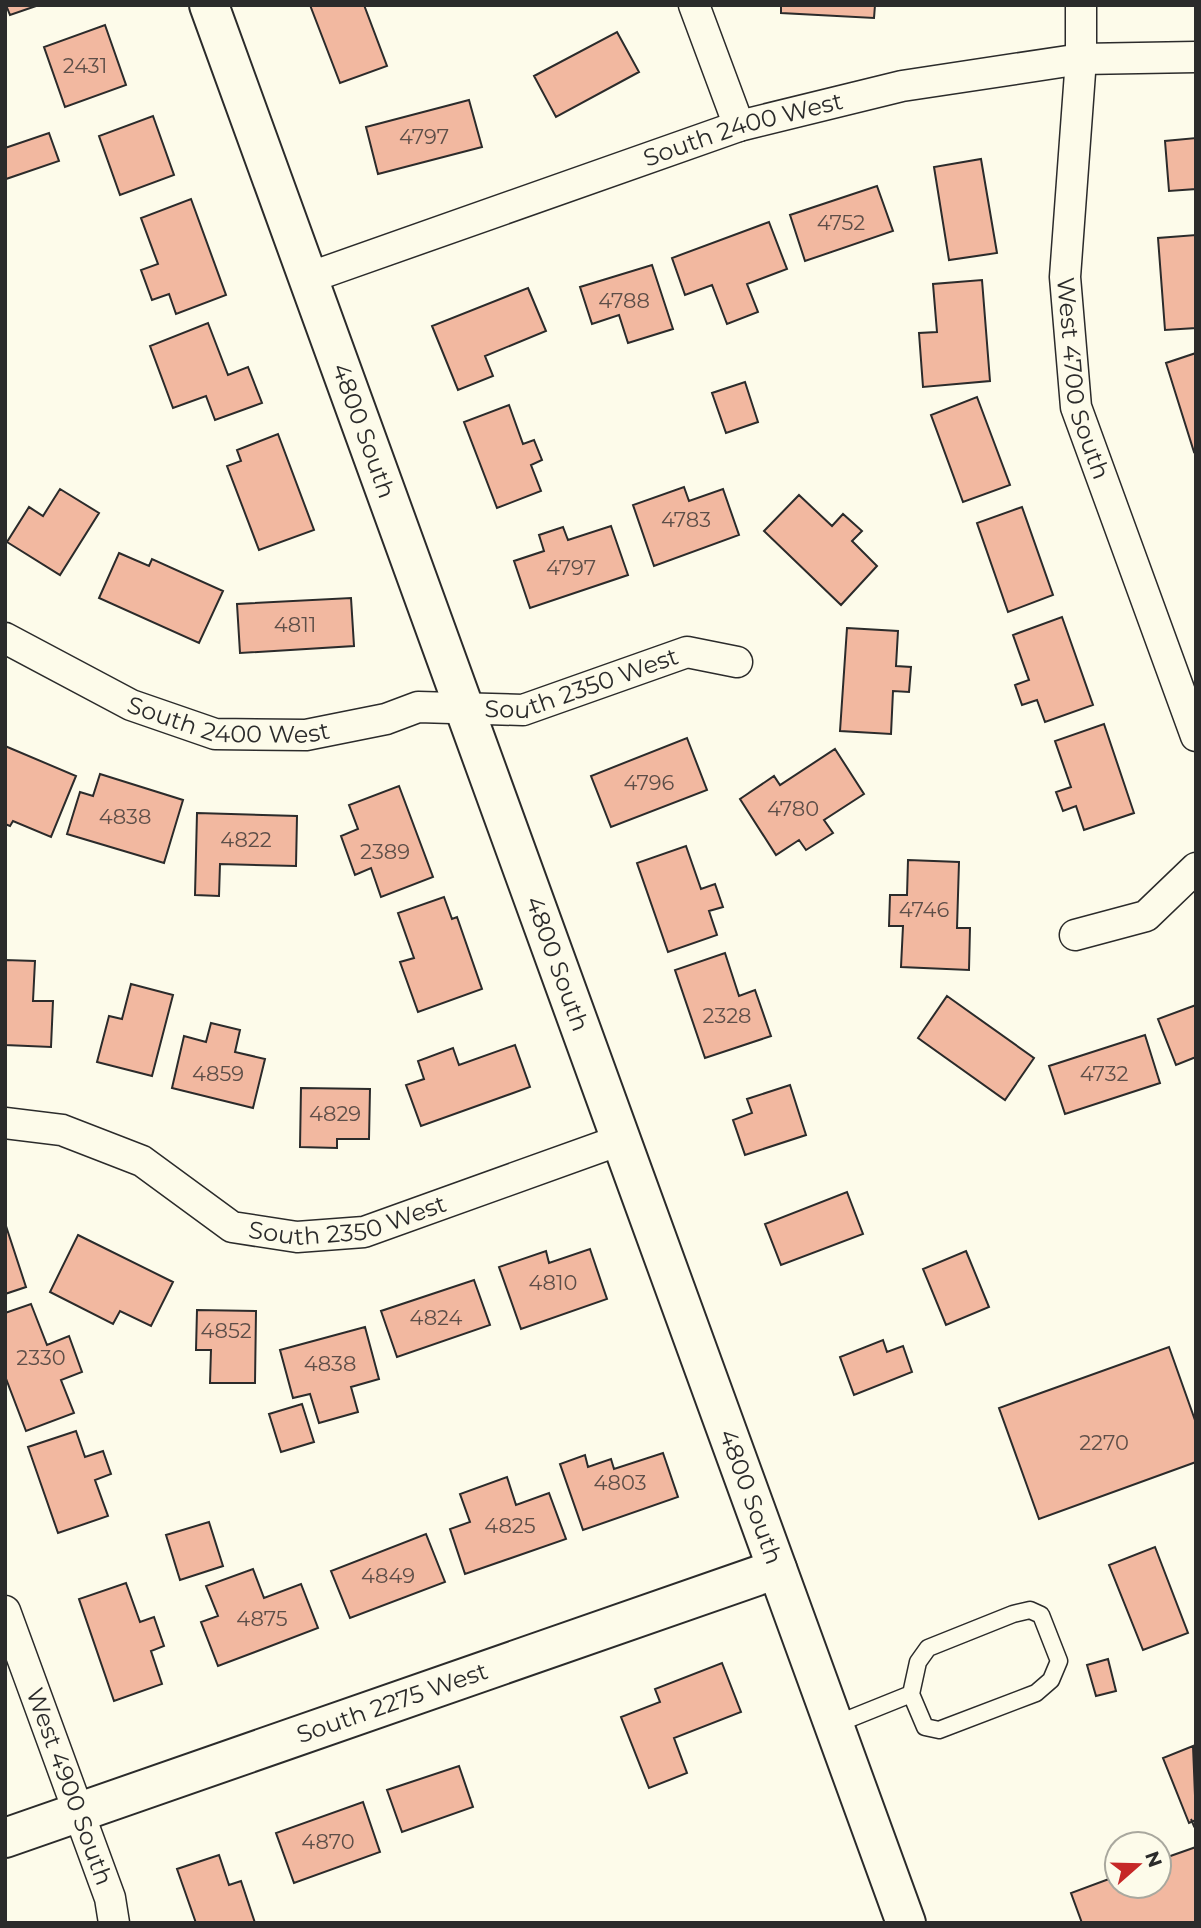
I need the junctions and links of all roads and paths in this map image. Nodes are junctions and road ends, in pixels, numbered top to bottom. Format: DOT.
graph roads {
  1 [pos="209,5"];
  2 [pos="694,5"];
  3 [pos="1081,5"];
  4 [pos="1196,57"];
  5 [pos="1081,59"];
  6 [pos="739,126"];
  7 [pos="308,278"];
  8 [pos="5,638"];
  9 [pos="737,662"];
  10 [pos="465,710"];
  11 [pos="1196,736"];
  12 [pos="1196,868"];
  13 [pos="1075,935"];
  14 [pos="5,1124"];
  15 [pos="623,1139"];
  16 [pos="777,1569"];
  17 [pos="5,1611"];
  18 [pos="911,1694"];
  19 [pos="834,1725"];
  20 [pos="78,1811"];
  21 [pos="5,1838"];
  22 [pos="114,1923"];
  23 [pos="906,1923"];
  1 -- 7 [label="main road, 4800 South"];
  2 -- 6 [label="street"];
  3 -- 5 [label="street, West 4700 South"];
  4 -- 5 [label="street, South 2400 West"];
  5 -- 6 [label="street, South 2400 West"];
  5 -- 11 [label="street, West 4700 South"];
  6 -- 7 [label="street, South 2400 West"];
  7 -- 10 [label="main road, 4800 South"];
  8 -- 10 [label="street, South 2400 West"];
  9 -- 10 [label="street, South 2350 West"];
  10 -- 15 [label="main road, 4800 South"];
  12 -- 13 [label="street"];
  14 -- 15 [label="street, South 2350 West"];
  15 -- 16 [label="main road, 4800 South"];
  16 -- 19 [label="main road, 4800 South"];
  16 -- 20 [label="main road, South 2275 West"];
  17 -- 20 [label="street, West 4900 South"];
  18 -- 18 [label="lane"];
  18 -- 19 [label="lane"];
  19 -- 23 [label="main road, 4800 South"];
  20 -- 21 [label="main road, South 2275 West"];
  20 -- 22 [label="street, West 4900 South"];
}
